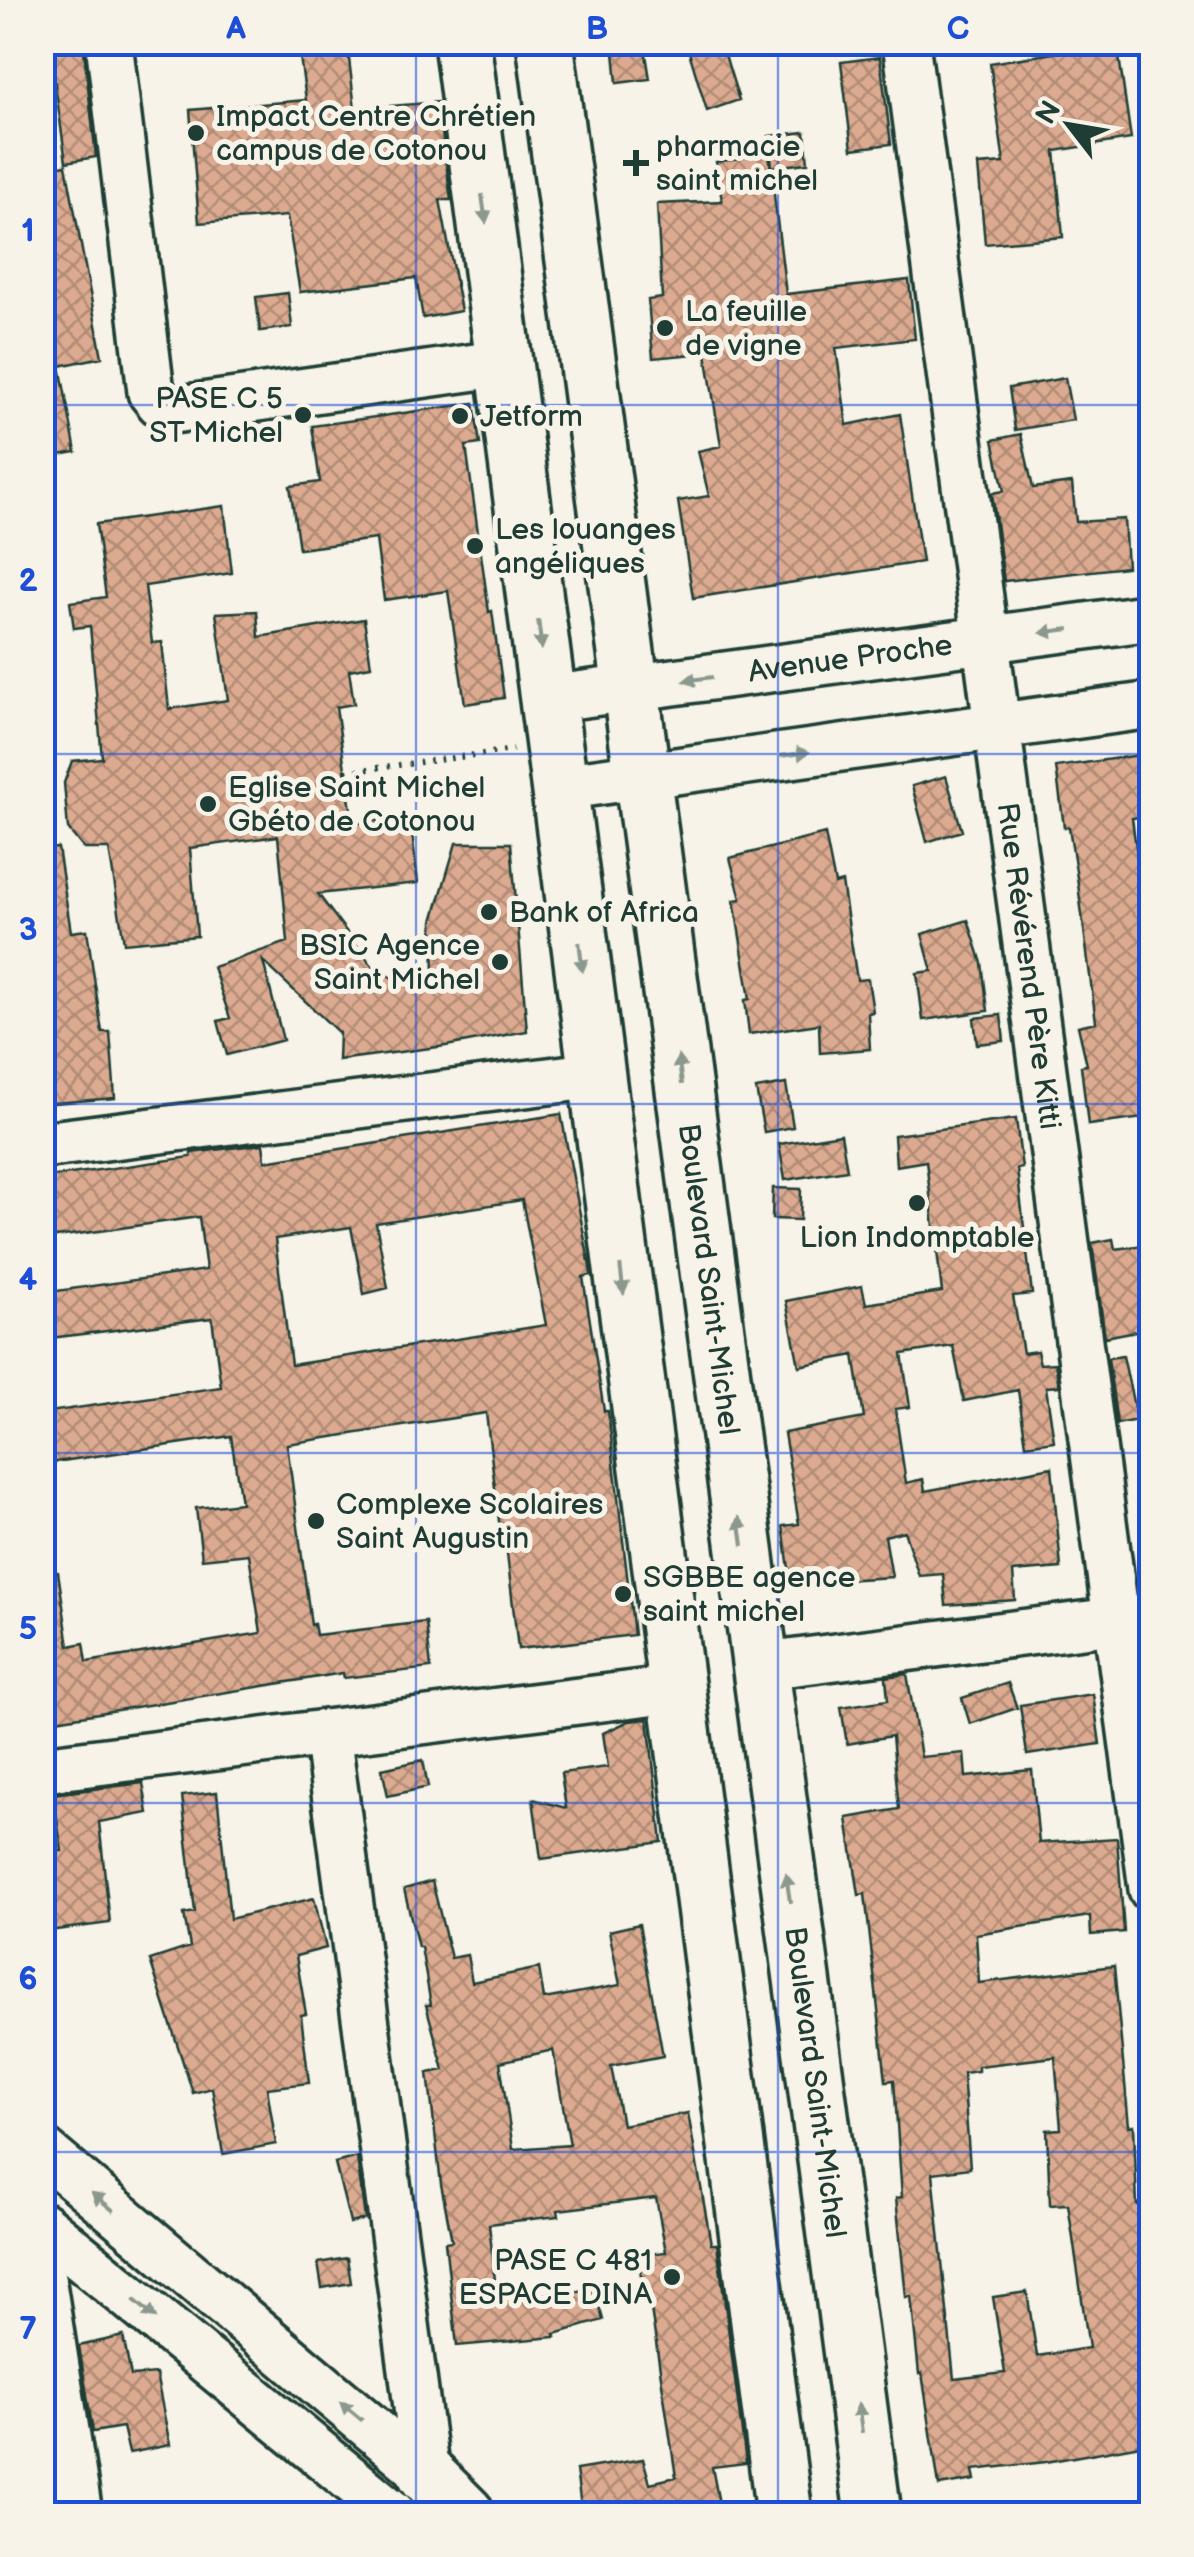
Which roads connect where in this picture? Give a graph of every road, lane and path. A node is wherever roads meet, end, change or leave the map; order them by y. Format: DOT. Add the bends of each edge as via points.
graph roads {
  1 [pos="110,42"];
  2 [pos="462,42"];
  3 [pos="545,42"];
  4 [pos="906,42"];
  5 [pos="504,363"];
  6 [pos="1152,618"];
  7 [pos="985,640"];
  8 [pos="630,689"];
  9 [pos="1152,705"];
  10 [pos="997,726"];
  11 [pos="554,744"];
  12 [pos="346,772"];
  13 [pos="641,776"];
  14 [pos="596,1075"];
  15 [pos="42,1145"];
  16 [pos="1134,1618"];
  17 [pos="758,1667"];
  18 [pos="673,1689"];
  19 [pos="327,1733"];
  20 [pos="42,1769"];
  21 [pos="1152,1889"];
  22 [pos="42,2150"];
  23 [pos="42,2224"];
  24 [pos="42,2276"];
  25 [pos="415,2501"];
  26 [pos="79,2514"];
  27 [pos="466,2514"];
  28 [pos="784,2514"];
  29 [pos="873,2514"];
  1 -- 5 [label="street" via="151,392 160,403 173,410"];
  2 -- 5 [label="main road, one-way"];
  3 -- 8 [label="main road, Boulevard Saint-Michel"];
  4 -- 7 [label="street, Rue Révérend Père Kitti"];
  5 -- 11 [label="main road, one-way"];
  6 -- 7 [label="street, Avenue Proche, one-way"];
  7 -- 8 [label="street, Avenue Proche, one-way"];
  7 -- 10 [label="street, Rue Révérend Père Kitti"];
  8 -- 11 [label="street, Avenue Proche"];
  8 -- 13 [label="main road, Boulevard Saint-Michel"];
  9 -- 10 [label="street"];
  13 -- 10 [label="street, one-way"];
  10 -- 16 [label="street, Rue Révérend Père Kitti"];
  11 -- 12 [label="path"];
  11 -- 13 [label="street"];
  11 -- 14 [label="main road, one-way"];
  17 -- 13 [label="main road, Boulevard Saint-Michel, one-way"];
  14 -- 15 [label="street"];
  14 -- 18 [label="main road, one-way"];
  16 -- 17 [label="street"];
  16 -- 21 [label="street, Rue Révérend Père Kitti"];
  29 -- 17 [label="main road, Boulevard Saint-Michel, one-way"];
  18 -- 19 [label="street"];
  18 -- 28 [label="main road"];
  19 -- 20 [label="street"];
  19 -- 25 [label="street"];
  25 -- 22 [label="street, one-way"];
  23 -- 25 [label="street, one-way"];
  24 -- 26 [label="street"];
  25 -- 27 [label="main road"];
}
